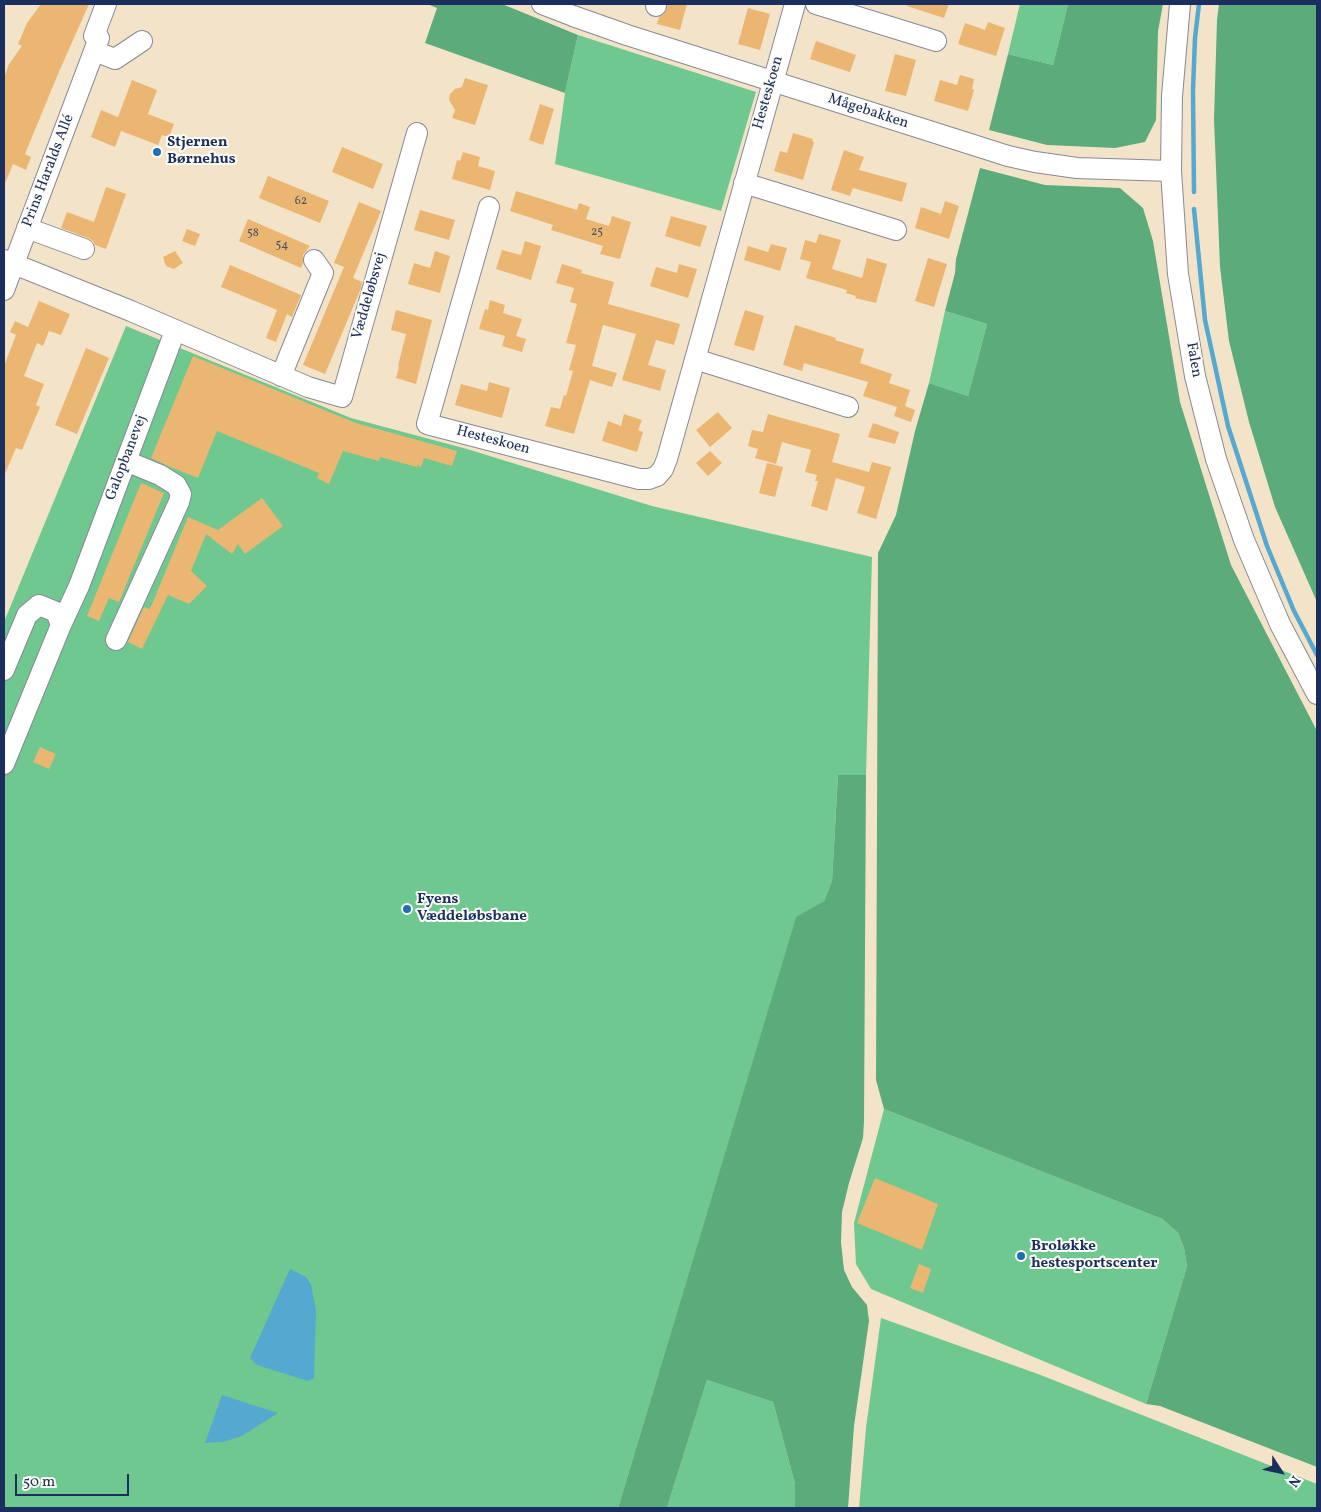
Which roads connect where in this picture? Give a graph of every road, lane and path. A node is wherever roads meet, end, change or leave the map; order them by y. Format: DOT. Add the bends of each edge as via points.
graph roads {
  1 [pos="106,4"];
  2 [pos="542,4"];
  3 [pos="795,4"];
  4 [pos="816,4"];
  5 [pos="1180,4"];
  6 [pos="574,10"];
  7 [pos="142,41"];
  8 [pos="936,41"];
  9 [pos="97,45"];
  10 [pos="772,81"];
  11 [pos="417,133"];
  12 [pos="1171,171"];
  13 [pos="744,183"];
  14 [pos="489,207"];
  15 [pos="27,228"];
  16 [pos="896,230"];
  17 [pos="84,250"];
  18 [pos="314,260"];
  19 [pos="9,262"];
  20 [pos="4,290"];
  21 [pos="176,331"];
  22 [pos="695,359"];
  23 [pos="281,376"];
  24 [pos="848,407"];
  25 [pos="126,460"];
  26 [pos="62,625"];
  27 [pos="116,640"];
  28 [pos="4,670"];
  29 [pos="1317,694"];
  30 [pos="4,764"];
  1 -- 9 [label="street, Prins Haralds Allé" via="94,36"];
  2 -- 6 [label="street, Mågebakken"];
  3 -- 10 [label="street, Hesteskoen"];
  4 -- 8 [label="street"];
  5 -- 12 [label="street, Falen" via="1172,96"];
  6 -- 10 [label="street, Mågebakken"];
  7 -- 9 [label="street" via="115,59"];
  9 -- 15 [label="street, Prins Haralds Allé"];
  10 -- 12 [label="street, Mågebakken" via="1008,156 1077,168"];
  10 -- 13 [label="street, Hesteskoen"];
  11 -- 23 [label="street, Væddeløbsvej" via="342,397"];
  12 -- 29 [label="street, Falen" via="1178,274 1195,376 1216,459 1244,540 1276,615"];
  13 -- 16 [label="street"];
  13 -- 22 [label="street, Hesteskoen"];
  14 -- 22 [label="street, Hesteskoen" via="427,424 649,479 663,469"];
  15 -- 17 [label="street"];
  15 -- 19 [label="street, Prins Haralds Allé"];
  18 -- 23 [label="street" via="324,273"];
  19 -- 20 [label="street, Prins Haralds Allé"];
  19 -- 21 [label="street, Væddeløbsvej"];
  21 -- 23 [label="street, Væddeløbsvej"];
  21 -- 25 [label="street, Galopbanevej"];
  22 -- 24 [label="street"];
  25 -- 26 [label="street, Galopbanevej"];
  25 -- 27 [label="street" via="160,475 176,485 181,494"];
  26 -- 28 [label="street" via="56,612 39,605 26,615"];
  26 -- 30 [label="street, Galopbanevej"];
}
